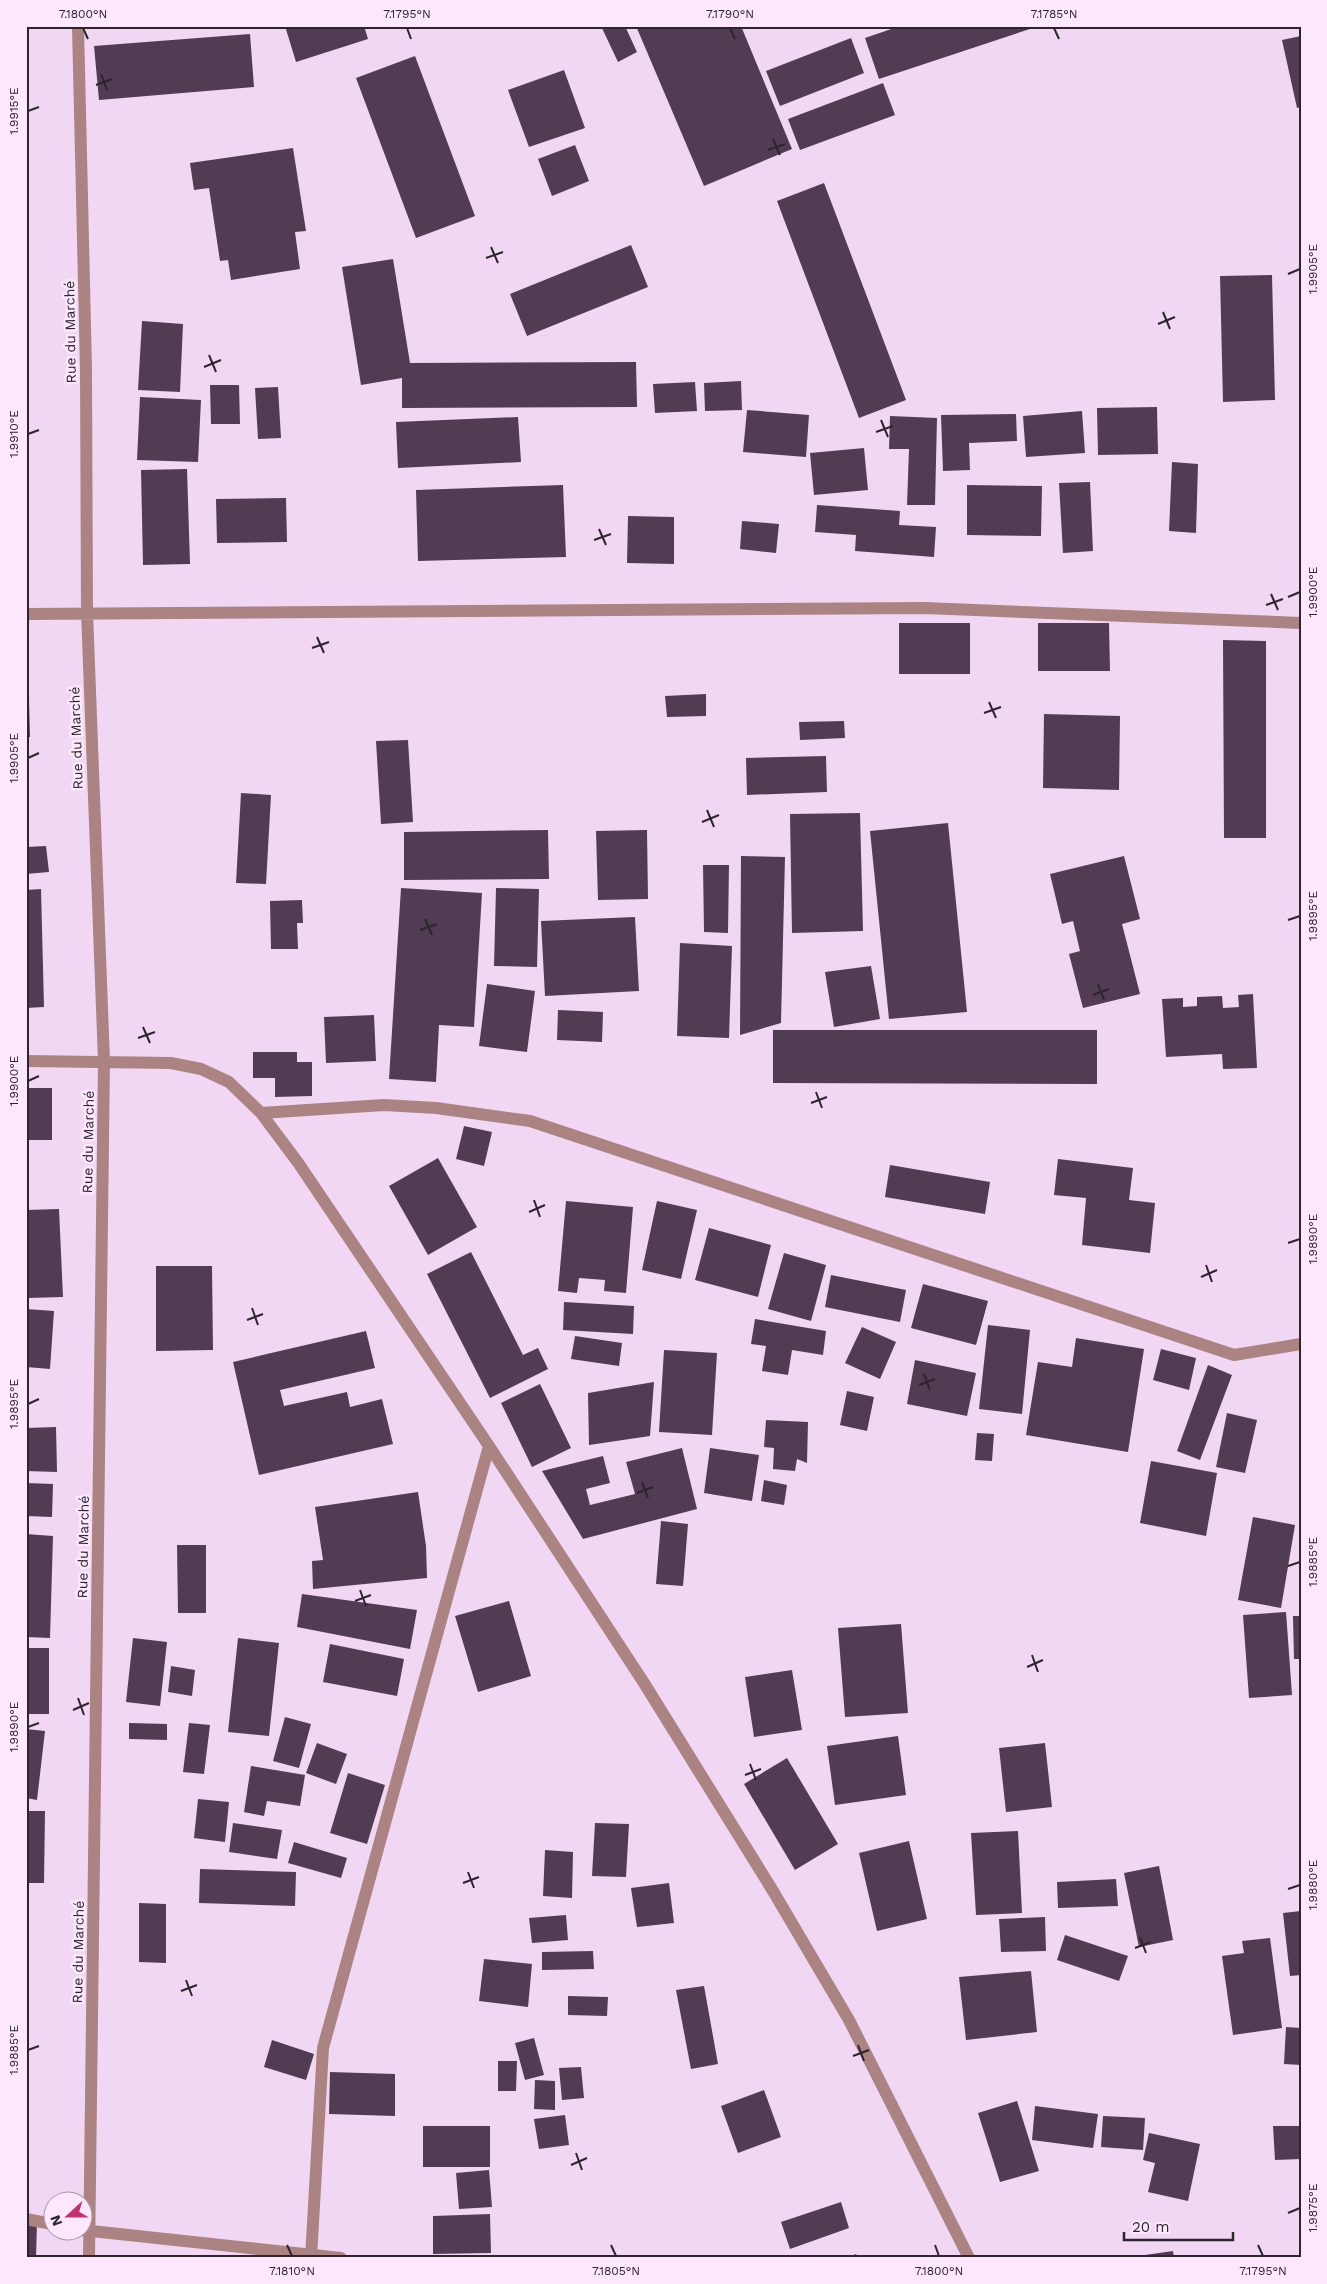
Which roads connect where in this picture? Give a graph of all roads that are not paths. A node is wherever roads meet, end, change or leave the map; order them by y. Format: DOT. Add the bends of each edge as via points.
graph roads {
  1 [pos="78,26"];
  2 [pos="86,612"];
  3 [pos="26,614"];
  4 [pos="1301,623"];
  5 [pos="26,1061"];
  6 [pos="104,1061"];
  7 [pos="261,1113"];
  8 [pos="1301,1344"];
  9 [pos="489,1446"];
  10 [pos="87,2192"];
  11 [pos="26,2219"];
  12 [pos="42,2222"];
  13 [pos="92,2232"];
  14 [pos="87,2242"];
  15 [pos="311,2256"];
  16 [pos="89,2258"];
  17 [pos="341,2258"];
  18 [pos="969,2258"];
  1 -- 2 [label="street, Rue du Marché" via="86,369"];
  2 -- 3 [label="street"];
  2 -- 4 [label="street" via="925,608"];
  2 -- 6 [label="street, Rue du Marché"];
  5 -- 6 [label="street"];
  6 -- 7 [label="street" via="171,1063 200,1069 229,1082"];
  6 -- 10 [label="street, Rue du Marché"];
  7 -- 8 [label="street" via="384,1106 436,1108 530,1121 1234,1356"];
  7 -- 9 [label="street" via="299,1164"];
  9 -- 15 [label="street" via="323,2048"];
  9 -- 18 [label="street" via="644,1683 773,1890 849,2020"];
  11 -- 12 [label="street"];
  13 -- 15 [label="street"];
  14 -- 16 [label="street, Rue du Marché"];
  15 -- 17 [label="street"];
}
